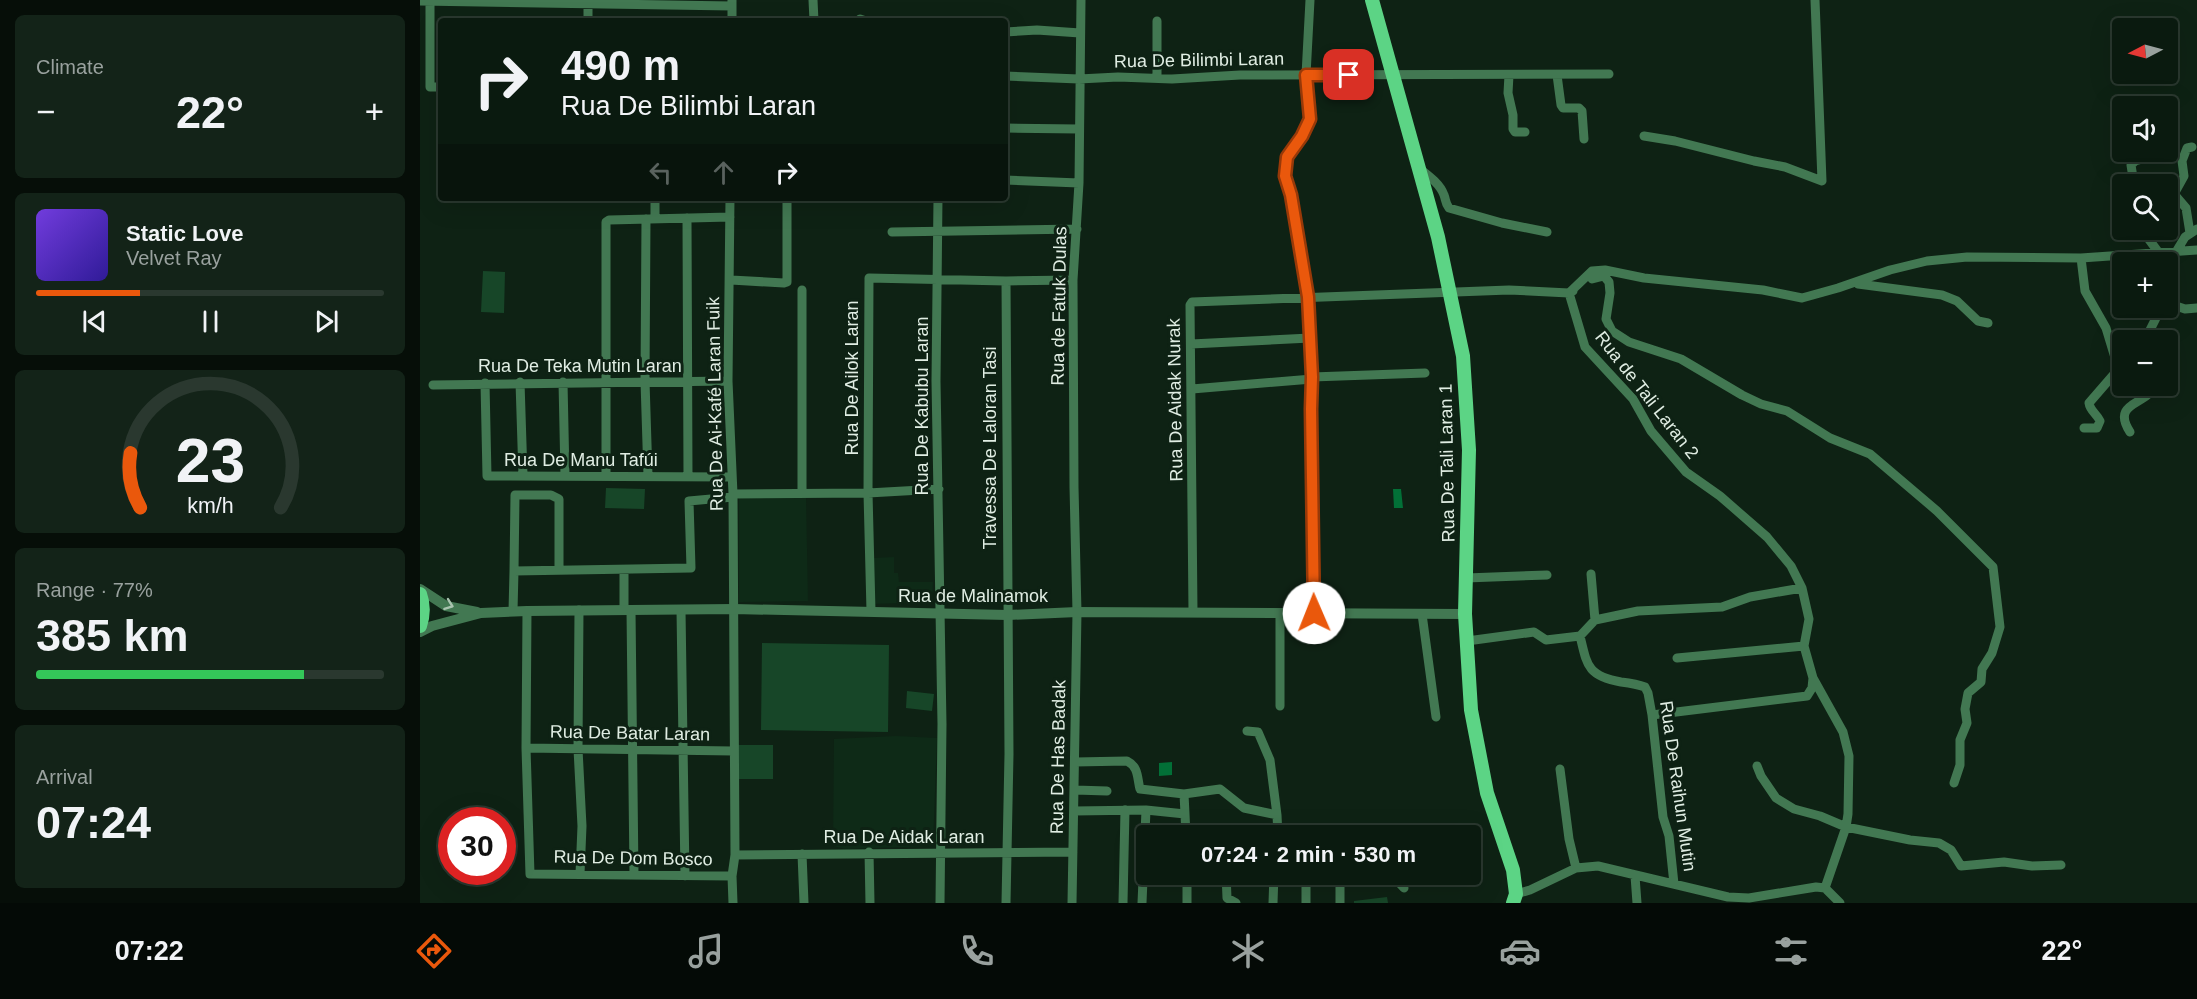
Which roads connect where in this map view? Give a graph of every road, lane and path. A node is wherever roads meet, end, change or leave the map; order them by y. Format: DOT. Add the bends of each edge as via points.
graph roads {
  1 [pos="813,0"];
  2 [pos="1081,0"];
  3 [pos="1310,0"];
  4 [pos="1372,0"];
  5 [pos="1815,0"];
  6 [pos="425,1"];
  7 [pos="588,2"];
  8 [pos="732,3"];
  9 [pos="588,18"];
  10 [pos="814,18"];
  11 [pos="1158,21"];
  12 [pos="1008,32"];
  13 [pos="1080,33"];
  14 [pos="430,44"];
  15 [pos="438,44"];
  16 [pos="1609,74"];
  17 [pos="1306,75"];
  18 [pos="1392,75"];
  19 [pos="1509,75"];
  20 [pos="1557,75"];
  21 [pos="1008,76"];
  22 [pos="1157,78"];
  23 [pos="1079,79"];
  24 [pos="438,87"];
  25 [pos="1008,128"];
  26 [pos="1078,129"];
  27 [pos="1525,132"];
  28 [pos="1644,136"];
  29 [pos="1584,138"];
  30 [pos="2192,147"];
  31 [pos="1418,167"];
  32 [pos="1008,180"];
  33 [pos="1079,183"];
  34 [pos="2178,185"];
  35 [pos="654,201"];
  36 [pos="730,201"];
  37 [pos="788,201"];
  38 [pos="938,201"];
  39 [pos="2178,201"];
  40 [pos="730,217"];
  41 [pos="687,218"];
  42 [pos="651,219"];
  43 [pos="1077,229"];
  44 [pos="938,230"];
  45 [pos="2194,231"];
  46 [pos="892,232"];
  47 [pos="1547,232"];
  48 [pos="2197,250"];
  49 [pos="2178,252"];
  50 [pos="2106,255"];
  51 [pos="2112,255"];
  52 [pos="2112,257"];
  53 [pos="2081,258"];
  54 [pos="2197,259"];
  55 [pos="731,280"];
  56 [pos="939,280"];
  57 [pos="1073,280"];
  58 [pos="1006,281"];
  59 [pos="1853,283"];
  60 [pos="802,290"];
  61 [pos="1450,292"];
  62 [pos="1569,293"];
  63 [pos="1308,297"];
  64 [pos="2178,307"];
  65 [pos="2197,308"];
  66 [pos="1988,323"];
  67 [pos="1310,338"];
  68 [pos="1191,344"];
  69 [pos="1425,373"];
  70 [pos="1312,378"];
  71 [pos="606,381"];
  72 [pos="645,381"];
  73 [pos="728,381"];
  74 [pos="520,382"];
  75 [pos="563,382"];
  76 [pos="686,382"];
  77 [pos="485,383"];
  78 [pos="433,384"];
  79 [pos="1192,389"];
  80 [pos="2144,396"];
  81 [pos="2084,428"];
  82 [pos="2130,432"];
  83 [pos="606,475"];
  84 [pos="523,476"];
  85 [pos="565,476"];
  86 [pos="648,476"];
  87 [pos="688,477"];
  88 [pos="732,477"];
  89 [pos="939,489"];
  90 [pos="802,493"];
  91 [pos="868,493"];
  92 [pos="733,495"];
  93 [pos="559,570"];
  94 [pos="624,570"];
  95 [pos="514,571"];
  96 [pos="1591,574"];
  97 [pos="1547,575"];
  98 [pos="1466,578"];
  99 [pos="1802,588"];
  100 [pos="420,589"];
  101 [pos="420,594"];
  102 [pos="734,609"];
  103 [pos="579,610"];
  104 [pos="628,610"];
  105 [pos="681,610"];
  106 [pos="513,611"];
  107 [pos="527,611"];
  108 [pos="871,611"];
  109 [pos="1077,612"];
  110 [pos="1193,612"];
  111 [pos="481,613"];
  112 [pos="1280,613"];
  113 [pos="1314,613"];
  114 [pos="1422,614"];
  115 [pos="1465,614"];
  116 [pos="940,615"];
  117 [pos="1008,615"];
  118 [pos="1595,620"];
  119 [pos="420,626"];
  120 [pos="420,632"];
  121 [pos="1580,636"];
  122 [pos="1467,641"];
  123 [pos="1804,646"];
  124 [pos="1677,658"];
  125 [pos="1813,678"];
  126 [pos="1280,706"];
  127 [pos="1652,715"];
  128 [pos="1436,717"];
  129 [pos="1247,732"];
  130 [pos="526,748"];
  131 [pos="578,748"];
  132 [pos="631,749"];
  133 [pos="682,750"];
  134 [pos="733,751"];
  135 [pos="1075,762"];
  136 [pos="1756,766"];
  137 [pos="1560,769"];
  138 [pos="1954,783"];
  139 [pos="1075,790"];
  140 [pos="1107,791"];
  141 [pos="1184,794"];
  142 [pos="1125,810"];
  143 [pos="1146,810"];
  144 [pos="1074,811"];
  145 [pos="1185,814"];
  146 [pos="1277,814"];
  147 [pos="1186,825"];
  148 [pos="1278,825"];
  149 [pos="1846,827"];
  150 [pos="869,852"];
  151 [pos="940,852"];
  152 [pos="1006,852"];
  153 [pos="1073,852"];
  154 [pos="802,854"];
  155 [pos="735,855"];
  156 [pos="2061,865"];
  157 [pos="1576,868"];
  158 [pos="580,874"];
  159 [pos="634,875"];
  160 [pos="685,876"];
  161 [pos="732,876"];
  162 [pos="1635,876"];
  163 [pos="1674,884"];
  164 [pos="1187,885"];
  165 [pos="1226,885"];
  166 [pos="1274,885"];
  167 [pos="1306,885"];
  168 [pos="1340,885"];
  169 [pos="1401,885"];
  170 [pos="1404,888"];
  171 [pos="1825,888"];
  172 [pos="1514,898"];
  173 [pos="1728,900"];
  174 [pos="733,903"];
  175 [pos="804,903"];
  176 [pos="870,903"];
  177 [pos="940,903"];
  178 [pos="1006,903"];
  179 [pos="1072,903"];
  180 [pos="1123,903"];
  181 [pos="1142,903"];
  182 [pos="1186,903"];
  183 [pos="1236,903"];
  184 [pos="1274,903"];
  185 [pos="1306,903"];
  186 [pos="1340,903"];
  187 [pos="1637,903"];
  188 [pos="1840,903"];
  1 -- 10 [label="street"];
  2 -- 13 [label="street, Rua de Fatuk Dulas"];
  3 -- 17 [label="street"];
  4 -- 18 [label="main road, Rua De Tali Laran 1"];
  5 -- 28 [label="street" via="1822,181 1785,167"];
  6 -- 7 [label="street"];
  6 -- 14 [label="street"];
  7 -- 8 [label="street"];
  7 -- 9 [label="street"];
  11 -- 22 [label="street"];
  12 -- 13 [label="street"];
  13 -- 23 [label="street, Rua de Fatuk Dulas"];
  14 -- 15 [label="street"];
  14 -- 24 [label="street" via="430,87"];
  16 -- 20 [label="street, Rua De Bilimbi Laran"];
  17 -- 18 [label="street, Rua De Bilimbi Laran"];
  17 -- 22 [label="street, Rua De Bilimbi Laran"];
  17 -- 63 [label="street" via="1310,119 1287,157 1285,176"];
  18 -- 19 [label="street, Rua De Bilimbi Laran"];
  18 -- 31 [label="main road, Rua De Tali Laran 1"];
  19 -- 20 [label="street, Rua De Bilimbi Laran"];
  19 -- 27 [label="street" via="1513,129"];
  20 -- 29 [label="street" via="1560,105 1579,108"];
  21 -- 23 [label="street"];
  22 -- 23 [label="street, Rua De Bilimbi Laran"];
  23 -- 26 [label="street, Rua de Fatuk Dulas"];
  25 -- 26 [label="street"];
  26 -- 33 [label="street, Rua de Fatuk Dulas"];
  30 -- 34 [label="street" via="2187,148 2182,161 2184,176"];
  31 -- 47 [label="street" via="1435,181 1449,208"];
  31 -- 61 [label="main road, Rua De Tali Laran 1"];
  32 -- 33 [label="street"];
  33 -- 43 [label="street, Rua de Fatuk Dulas"];
  35 -- 42 [label="street"];
  36 -- 40 [label="street, Rua De Ai-Kafé Laran Fuik"];
  37 -- 55 [label="street" via="787,282"];
  38 -- 44 [label="street, Rua De Kabubu Laran"];
  39 -- 45 [label="street" via="2186,208"];
  40 -- 41 [label="street"];
  40 -- 55 [label="street, Rua De Ai-Kafé Laran Fuik"];
  41 -- 42 [label="street"];
  41 -- 76 [label="street"];
  42 -- 71 [label="street" via="606,222"];
  42 -- 72 [label="street"];
  43 -- 44 [label="street"];
  43 -- 57 [label="street, Rua de Fatuk Dulas"];
  44 -- 46 [label="street"];
  44 -- 56 [label="street, Rua De Kabubu Laran"];
  45 -- 49 [label="street"];
  48 -- 49 [label="street"];
  49 -- 54 [label="street"];
  50 -- 51 [label="street"];
  50 -- 52 [label="street"];
  50 -- 53 [label="street"];
  53 -- 59 [label="street" via="1967,257 1927,261"];
  53 -- 81 [label="street" via="2085,291 2106,328 2116,361 2115,373 2089,403 2100,421 2097,428"];
  55 -- 73 [label="street, Rua De Ai-Kafé Laran Fuik"];
  56 -- 58 [label="street, Rua De Ailok Laran"];
  56 -- 89 [label="street, Rua De Kabubu Laran"];
  56 -- 91 [label="street, Rua De Ailok Laran" via="869,278"];
  57 -- 58 [label="street, Rua De Ailok Laran"];
  57 -- 109 [label="street, Rua de Fatuk Dulas"];
  58 -- 117 [label="street, Travessa De Laloran Tasi"];
  59 -- 62 [label="street" via="1802,298 1605,270 1592,271"];
  59 -- 66 [label="street" via="1942,295 1957,301 1978,321"];
  60 -- 90 [label="street"];
  61 -- 62 [label="street, Rua De Aidak Nurak"];
  61 -- 63 [label="street, Rua De Aidak Nurak"];
  61 -- 98 [label="main road, Rua De Tali Laran 1" via="1463,356 1469,450"];
  62 -- 99 [label="street, Rua de Tali Laran 2" via="1585,347 1633,399 1652,431 1686,472 1767,537 1791,566"];
  62 -- 138 [label="street" via="1595,277 1604,276 1610,293 1605,319 1612,331 1629,342 1681,359 1742,395 1787,411 1840,443 1870,454 1937,511 1993,567 2000,627 1982,669 1982,682 1968,693 1967,723 1960,740 1960,765"];
  63 -- 67 [label="street"];
  63 -- 68 [label="street, Rua De Aidak Nurak" via="1192,302"];
  64 -- 65 [label="street"];
  67 -- 68 [label="street"];
  67 -- 70 [label="street"];
  68 -- 79 [label="street, Rua De Aidak Nurak"];
  69 -- 70 [label="street"];
  70 -- 79 [label="street"];
  70 -- 113 [label="street"];
  71 -- 72 [label="street, Rua De Teka Mutin Laran"];
  71 -- 75 [label="street, Rua De Teka Mutin Laran"];
  71 -- 83 [label="street"];
  72 -- 76 [label="street, Rua De Teka Mutin Laran"];
  72 -- 86 [label="street"];
  73 -- 76 [label="street, Rua De Teka Mutin Laran"];
  73 -- 88 [label="street, Rua De Ai-Kafé Laran Fuik"];
  74 -- 75 [label="street, Rua De Teka Mutin Laran"];
  74 -- 77 [label="street, Rua De Teka Mutin Laran"];
  74 -- 84 [label="street"];
  75 -- 85 [label="street"];
  76 -- 87 [label="street"];
  77 -- 78 [label="street, Rua De Teka Mutin Laran"];
  77 -- 84 [label="street, Rua De Manu Tafúi" via="487,476"];
  79 -- 110 [label="street, Rua De Aidak Nurak"];
  80 -- 82 [label="street" via="2126,409"];
  83 -- 85 [label="street, Rua De Manu Tafúi"];
  83 -- 86 [label="street, Rua De Manu Tafúi"];
  84 -- 85 [label="street, Rua De Manu Tafúi"];
  86 -- 87 [label="street, Rua De Manu Tafúi"];
  87 -- 88 [label="street, Rua De Manu Tafúi"];
  88 -- 92 [label="street, Rua De Ai-Kafé Laran Fuik"];
  89 -- 91 [label="street"];
  89 -- 116 [label="street, Rua De Kabubu Laran"];
  90 -- 91 [label="street"];
  90 -- 92 [label="street"];
  91 -- 108 [label="street, Rua De Ailok Laran"];
  92 -- 94 [label="street" via="689,501 691,568"];
  92 -- 102 [label="street, Rua De Ai-Kafé Laran Fuik"];
  93 -- 94 [label="street"];
  93 -- 95 [label="street"];
  93 -- 95 [label="street" via="559,499 551,495 515,495"];
  94 -- 104 [label="street"];
  95 -- 106 [label="street"];
  96 -- 118 [label="street"];
  97 -- 98 [label="street"];
  98 -- 115 [label="main road, Rua De Tali Laran 1"];
  99 -- 118 [label="street" via="1750,597 1722,607 1638,611"];
  99 -- 123 [label="street, Rua de Tali Laran 2" via="1809,619"];
  100 -- 111 [label="street, one-way" via="446,606"];
  101 -- 119 [label="main road"];
  102 -- 105 [label="street, Rua de Malinamok"];
  102 -- 108 [label="street, Rua de Malinamok"];
  102 -- 134 [label="street, Rua De Dom Bosco"];
  103 -- 104 [label="street, Rua de Malinamok"];
  103 -- 107 [label="street, Rua de Malinamok"];
  103 -- 131 [label="street"];
  104 -- 105 [label="street, Rua de Malinamok"];
  104 -- 132 [label="street"];
  105 -- 133 [label="street"];
  106 -- 107 [label="street, Rua de Malinamok"];
  106 -- 111 [label="street, Rua de Malinamok"];
  107 -- 130 [label="street, Rua De Dom Bosco"];
  108 -- 116 [label="street, Rua de Malinamok"];
  109 -- 110 [label="street, Rua de Malinamok"];
  109 -- 117 [label="street, Rua de Malinamok"];
  109 -- 135 [label="street, Rua De Has Badak"];
  110 -- 112 [label="street, Rua de Malinamok"];
  111 -- 120 [label="street"];
  112 -- 113 [label="street, Rua de Malinamok"];
  112 -- 126 [label="street"];
  113 -- 114 [label="street, Rua de Malinamok"];
  114 -- 115 [label="street, Rua de Malinamok"];
  114 -- 128 [label="street"];
  115 -- 122 [label="main road, Rua De Tali Laran 1"];
  116 -- 117 [label="street, Rua de Malinamok"];
  116 -- 151 [label="street, Rua De Kabubu Laran"];
  117 -- 152 [label="street, Travessa De Laloran Tasi"];
  118 -- 121 [label="street"];
  121 -- 122 [label="street" via="1546,640 1534,632"];
  121 -- 127 [label="street, Rua De Raihun Mutin" via="1592,671 1645,687"];
  122 -- 172 [label="main road, Rua De Tali Laran 1" via="1471,710 1483,779 1513,870"];
  123 -- 124 [label="street"];
  123 -- 125 [label="street, Rua de Tali Laran 2"];
  125 -- 127 [label="street" via="1807,696"];
  125 -- 149 [label="street, Rua de Tali Laran 2" via="1843,732 1849,756"];
  127 -- 163 [label="street, Rua De Raihun Mutin"];
  129 -- 146 [label="street" via="1258,732 1270,760"];
  130 -- 131 [label="street, Rua De Batar Laran"];
  130 -- 158 [label="street, Rua De Dom Bosco" via="531,874"];
  131 -- 132 [label="street, Rua De Batar Laran"];
  131 -- 158 [label="street"];
  132 -- 133 [label="street, Rua De Batar Laran"];
  132 -- 159 [label="street"];
  133 -- 134 [label="street, Rua De Batar Laran"];
  133 -- 160 [label="street"];
  134 -- 155 [label="street, Rua De Dom Bosco"];
  135 -- 139 [label="street, Rua De Has Badak"];
  135 -- 141 [label="street" via="1127,761 1137,769 1140,789"];
  136 -- 149 [label="street" via="1776,798"];
  137 -- 157 [label="street"];
  139 -- 140 [label="street"];
  139 -- 144 [label="street, Rua De Has Badak"];
  141 -- 145 [label="street"];
  141 -- 146 [label="street" via="1220,789 1244,808"];
  142 -- 143 [label="street"];
  142 -- 144 [label="street"];
  142 -- 180 [label="street"];
  143 -- 145 [label="street"];
  143 -- 181 [label="street"];
  144 -- 153 [label="street, Rua De Has Badak"];
  145 -- 147 [label="street"];
  146 -- 148 [label="street"];
  149 -- 156 [label="street" via="1939,843 1951,850 1961,866 2004,862"];
  149 -- 171 [label="street, Rua de Tali Laran 2"];
  150 -- 151 [label="street, Rua De Aidak Laran"];
  150 -- 154 [label="street, Rua De Aidak Laran"];
  150 -- 176 [label="street"];
  151 -- 152 [label="street, Rua De Aidak Laran"];
  151 -- 177 [label="street, Rua De Kabubu Laran"];
  152 -- 153 [label="street, Rua De Aidak Laran"];
  152 -- 178 [label="street, Travessa De Laloran Tasi"];
  153 -- 179 [label="street, Rua De Has Badak"];
  154 -- 155 [label="street, Rua De Aidak Laran"];
  154 -- 175 [label="street"];
  155 -- 161 [label="street, Rua De Dom Bosco"];
  157 -- 162 [label="street" via="1598,866"];
  157 -- 172 [label="street"];
  158 -- 159 [label="street, Rua De Dom Bosco"];
  159 -- 160 [label="street, Rua De Dom Bosco"];
  160 -- 161 [label="street, Rua De Dom Bosco"];
  161 -- 174 [label="street"];
  162 -- 163 [label="street"];
  162 -- 187 [label="street"];
  163 -- 173 [label="street"];
  164 -- 182 [label="street"];
  165 -- 183 [label="street" via="1227,898"];
  166 -- 184 [label="street"];
  167 -- 185 [label="street"];
  168 -- 186 [label="street"];
  169 -- 170 [label="street"];
  171 -- 173 [label="street"];
  171 -- 188 [label="street"];
}
